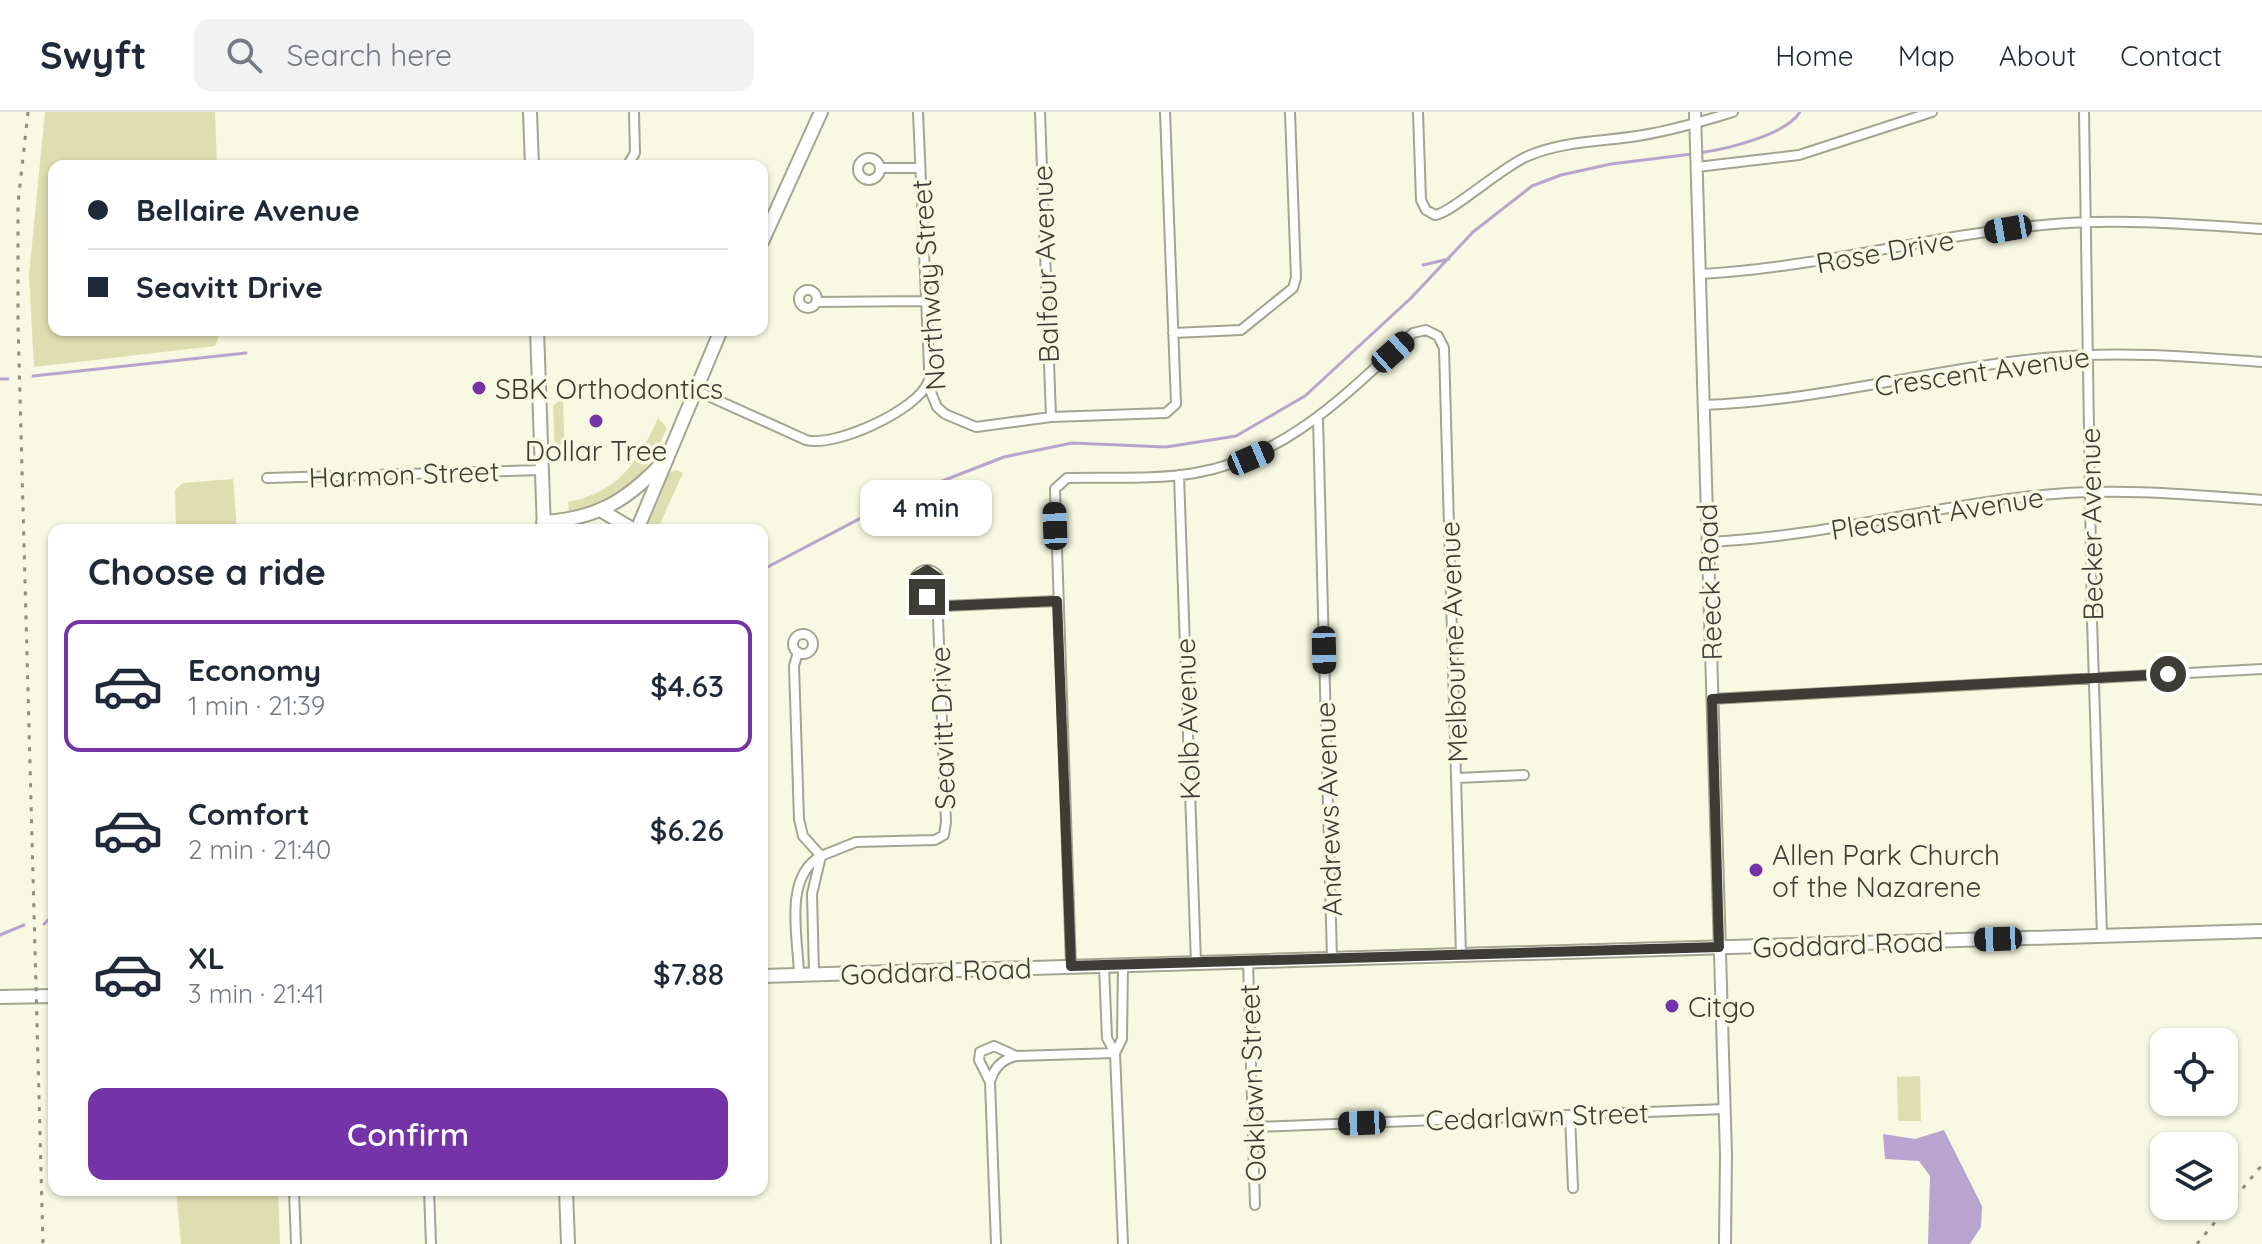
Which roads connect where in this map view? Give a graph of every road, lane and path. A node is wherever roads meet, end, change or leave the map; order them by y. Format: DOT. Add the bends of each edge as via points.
graph roads {
  1 [pos="530,112"];
  2 [pos="634,112"];
  3 [pos="821,112"];
  4 [pos="918,112"];
  5 [pos="1040,112"];
  6 [pos="1165,112"];
  7 [pos="1290,112"];
  8 [pos="1418,112"];
  9 [pos="1733,112"];
  10 [pos="1932,112"];
  11 [pos="2084,112"];
  12 [pos="1695,117"];
  13 [pos="532,160"];
  14 [pos="631,160"];
  15 [pos="1697,165"];
  16 [pos="880,168"];
  17 [pos="920,168"];
  18 [pos="2085,223"];
  19 [pos="768,229"];
  20 [pos="2262,229"];
  21 [pos="1700,274"];
  22 [pos="925,301"];
  23 [pos="816,302"];
  24 [pos="1173,333"];
  25 [pos="537,336"];
  26 [pos="718,336"];
  27 [pos="2089,355"];
  28 [pos="2262,362"];
  29 [pos="929,382"];
  30 [pos="695,390"];
  31 [pos="1704,405"];
  32 [pos="1051,417"];
  33 [pos="1318,419"];
  34 [pos="668,456"];
  35 [pos="542,470"];
  36 [pos="1179,475"];
  37 [pos="267,478"];
  38 [pos="2090,492"];
  39 [pos="2262,500"];
  40 [pos="602,511"];
  41 [pos="544,524"];
  42 [pos="554,524"];
  43 [pos="625,524"];
  44 [pos="639,524"];
  45 [pos="1708,542"];
  46 [pos="935,594"];
  47 [pos="1057,601"];
  48 [pos="945,606"];
  49 [pos="798,652"];
  50 [pos="2262,669"];
  51 [pos="2094,678"];
  52 [pos="1712,699"];
  53 [pos="1524,775"];
  54 [pos="1457,778"];
  55 [pos="821,856"];
  56 [pos="2262,931"];
  57 [pos="2102,936"];
  58 [pos="1719,947"];
  59 [pos="1461,955"];
  60 [pos="1332,959"];
  61 [pos="1248,961"];
  62 [pos="1196,963"];
  63 [pos="1123,965"];
  64 [pos="1071,966"];
  65 [pos="1104,966"];
  66 [pos="799,974"];
  67 [pos="814,974"];
  68 [pos="768,976"];
  69 [pos="48,996"];
  70 [pos="0,997"];
  71 [pos="1115,1053"];
  72 [pos="1016,1056"];
  73 [pos="990,1082"];
  74 [pos="1725,1109"];
  75 [pos="1570,1115"];
  76 [pos="1254,1127"];
  77 [pos="1573,1188"];
  78 [pos="294,1196"];
  79 [pos="429,1196"];
  80 [pos="566,1196"];
  81 [pos="1255,1205"];
  82 [pos="296,1244"];
  83 [pos="431,1244"];
  84 [pos="568,1244"];
  85 [pos="996,1244"];
  86 [pos="1123,1244"];
  87 [pos="1725,1244"];
  1 -- 13 [label="main road"];
  2 -- 14 [label="street"];
  3 -- 19 [label="main road"];
  4 -- 17 [label="street, Northway Street"];
  5 -- 32 [label="street, Balfour Avenue"];
  6 -- 24 [label="street"];
  7 -- 24 [label="street" via="1293,288 1241,330"];
  8 -- 12 [label="street" via="1421,200 1435,215 1448,212 1501,169 1539,151 1652,134"];
  9 -- 12 [label="street"];
  10 -- 15 [label="street" via="1799,155"];
  11 -- 18 [label="street, Becker Avenue"];
  12 -- 15 [label="street, Reeck Road"];
  15 -- 21 [label="street, Reeck Road"];
  16 -- 17 [label="street"];
  17 -- 22 [label="street, Northway Street"];
  18 -- 20 [label="street, Rose Drive"];
  18 -- 21 [label="street, Rose Drive" via="2008,229 1794,267"];
  18 -- 27 [label="street, Becker Avenue"];
  21 -- 31 [label="street, Reeck Road"];
  22 -- 23 [label="street"];
  22 -- 29 [label="street, Northway Street"];
  24 -- 32 [label="street, Northway Street" via="1173,409"];
  25 -- 35 [label="main road"];
  26 -- 30 [label="main road"];
  27 -- 28 [label="street, Crescent Avenue"];
  27 -- 31 [label="street, Crescent Avenue" via="2013,362 1789,399"];
  27 -- 38 [label="street, Becker Avenue"];
  29 -- 30 [label="street" via="914,403 824,443 806,440"];
  29 -- 32 [label="street, Northway Street" via="937,407 966,425"];
  30 -- 34 [label="main road"];
  31 -- 45 [label="street, Reeck Road"];
  33 -- 36 [label="street" via="1251,458"];
  33 -- 54 [label="street, Melbourne Avenue" via="1413,333 1435,333 1444,348"];
  33 -- 60 [label="street, Andrews Avenue"];
  34 -- 40 [label="main road" via="641,486"];
  34 -- 44 [label="main road"];
  35 -- 37 [label="street, Harmon Street"];
  35 -- 41 [label="main road"];
  36 -- 47 [label="street" via="1067,478 1058,484"];
  36 -- 62 [label="street, Kolb Avenue"];
  38 -- 39 [label="street, Pleasant Avenue"];
  38 -- 45 [label="street, Pleasant Avenue" via="2031,496 1797,536"];
  38 -- 51 [label="street, Becker Avenue"];
  40 -- 42 [label="main road"];
  40 -- 43 [label="main road"];
  45 -- 52 [label="street, Reeck Road"];
  46 -- 48 [label="street, Seavitt Drive"];
  47 -- 48 [label="street"];
  47 -- 64 [label="street"];
  48 -- 55 [label="street, Seavitt Drive" via="938,618 944,835 931,841 856,842"];
  49 -- 55 [label="street" via="794,666 799,819 803,836"];
  50 -- 51 [label="street"];
  51 -- 52 [label="street"];
  51 -- 57 [label="street, Becker Avenue"];
  52 -- 58 [label="street, Reeck Road"];
  53 -- 54 [label="street"];
  54 -- 59 [label="street, Melbourne Avenue"];
  55 -- 66 [label="street" via="808,863 798,885"];
  55 -- 67 [label="street" via="812,894"];
  56 -- 57 [label="main road, Goddard Road"];
  57 -- 58 [label="main road, Goddard Road"];
  58 -- 59 [label="main road, Goddard Road"];
  58 -- 74 [label="street, Reeck Road"];
  59 -- 60 [label="main road, Goddard Road"];
  60 -- 61 [label="main road, Goddard Road"];
  61 -- 62 [label="main road, Goddard Road"];
  61 -- 76 [label="street, Oaklawn Street"];
  62 -- 63 [label="main road, Goddard Road"];
  63 -- 65 [label="main road, Goddard Road"];
  63 -- 71 [label="street" via="1122,1039"];
  64 -- 65 [label="main road, Goddard Road"];
  64 -- 67 [label="main road, Goddard Road"];
  65 -- 71 [label="street" via="1107,1038"];
  66 -- 67 [label="main road, Goddard Road"];
  66 -- 68 [label="main road, Goddard Road"];
  69 -- 70 [label="main road"];
  71 -- 72 [label="street"];
  71 -- 86 [label="street"];
  72 -- 73 [label="street" via="999,1065"];
  72 -- 73 [label="street" via="987,1046 980,1052"];
  73 -- 85 [label="street"];
  74 -- 75 [label="street, Cedarlawn Street"];
  74 -- 87 [label="street, Reeck Road"];
  75 -- 76 [label="street, Cedarlawn Street"];
  75 -- 77 [label="street"];
  76 -- 81 [label="street, Oaklawn Street"];
  78 -- 82 [label="street"];
  79 -- 83 [label="street"];
  80 -- 84 [label="main road"];
}
